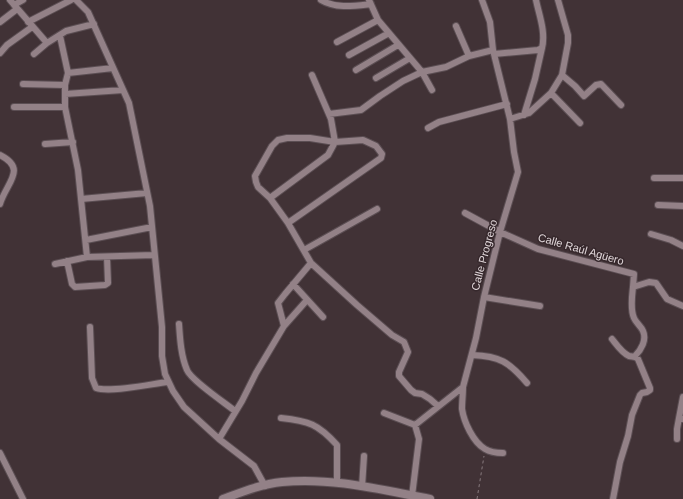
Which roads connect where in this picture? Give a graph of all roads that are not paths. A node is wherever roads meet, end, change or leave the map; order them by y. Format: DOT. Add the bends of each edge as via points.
graph roads {
  1 [pos="10,0"];
  2 [pos="23,0"];
  3 [pos="71,0"];
  4 [pos="76,0"];
  5 [pos="321,0"];
  6 [pos="482,0"];
  7 [pos="536,0"];
  8 [pos="558,0"];
  9 [pos="370,2"];
  10 [pos="16,7"];
  11 [pos="378,20"];
  12 [pos="0,22"];
  13 [pos="30,24"];
  14 [pos="94,24"];
  15 [pos="456,26"];
  16 [pos="389,34"];
  17 [pos="60,36"];
  18 [pos="337,42"];
  19 [pos="47,43"];
  20 [pos="398,45"];
  21 [pos="542,48"];
  22 [pos="494,52"];
  23 [pos="0,53"];
  24 [pos="34,54"];
  25 [pos="349,55"];
  26 [pos="469,56"];
  27 [pos="410,58"];
  28 [pos="113,68"];
  29 [pos="356,70"];
  30 [pos="422,72"];
  31 [pos="68,73"];
  32 [pos="312,75"];
  33 [pos="562,75"];
  34 [pos="376,78"];
  35 [pos="23,84"];
  36 [pos="65,85"];
  37 [pos="123,90"];
  38 [pos="432,90"];
  39 [pos="551,93"];
  40 [pos="65,94"];
  41 [pos="507,104"];
  42 [pos="621,105"];
  43 [pos="14,107"];
  44 [pos="65,107"];
  45 [pos="329,114"];
  46 [pos="524,115"];
  47 [pos="510,119"];
  48 [pos="580,123"];
  49 [pos="428,128"];
  50 [pos="73,142"];
  51 [pos="335,142"];
  52 [pos="45,144"];
  53 [pos="0,155"];
  54 [pos="654,178"];
  55 [pos="683,178"];
  56 [pos="147,193"];
  57 [pos="270,198"];
  58 [pos="81,199"];
  59 [pos="0,204"];
  60 [pos="658,205"];
  61 [pos="683,206"];
  62 [pos="377,209"];
  63 [pos="465,213"];
  64 [pos="288,223"];
  65 [pos="152,227"];
  66 [pos="500,232"];
  67 [pos="651,234"];
  68 [pos="86,240"];
  69 [pos="683,246"];
  70 [pos="304,250"];
  71 [pos="154,255"];
  72 [pos="87,257"];
  73 [pos="107,257"];
  74 [pos="68,261"];
  75 [pos="311,263"];
  76 [pos="55,264"];
  77 [pos="293,284"];
  78 [pos="633,287"];
  79 [pos="484,297"];
  80 [pos="307,300"];
  81 [pos="540,306"];
  82 [pos="683,306"];
  83 [pos="323,317"];
  84 [pos="180,324"];
  85 [pos="284,326"];
  86 [pos="90,327"];
  87 [pos="612,339"];
  88 [pos="472,355"];
  89 [pos="635,356"];
  90 [pos="168,382"];
  91 [pos="528,383"];
  92 [pos="463,387"];
  93 [pos="683,397"];
  94 [pos="438,406"];
  95 [pos="235,411"];
  96 [pos="384,413"];
  97 [pos="281,418"];
  98 [pos="681,419"];
  99 [pos="415,425"];
  100 [pos="219,439"];
  101 [pos="677,439"];
  102 [pos="0,453"];
  103 [pos="503,453"];
  104 [pos="364,456"];
  105 [pos="337,483"];
  106 [pos="265,486"];
  107 [pos="362,487"];
  108 [pos="412,496"];
  109 [pos="23,499"];
  110 [pos="223,499"];
  111 [pos="430,499"];
  112 [pos="613,499"];
  1 -- 10 [label="street"];
  2 -- 10 [label="street"];
  3 -- 13 [label="street"];
  4 -- 14 [label="street" via="88,12"];
  5 -- 9 [label="street" via="343,7"];
  6 -- 22 [label="street, Calle Progreso" via="490,22"];
  7 -- 21 [label="street" via="543,30"];
  8 -- 33 [label="street" via="568,34"];
  9 -- 11 [label="street"];
  10 -- 12 [label="street"];
  10 -- 13 [label="street"];
  11 -- 16 [label="street"];
  11 -- 18 [label="street"];
  13 -- 19 [label="street"];
  13 -- 23 [label="street"];
  14 -- 17 [label="street"];
  14 -- 28 [label="street"];
  15 -- 26 [label="street"];
  16 -- 20 [label="street"];
  16 -- 25 [label="street"];
  17 -- 19 [label="street"];
  17 -- 31 [label="street"];
  19 -- 24 [label="street"];
  20 -- 27 [label="street"];
  20 -- 29 [label="street"];
  21 -- 22 [label="street"];
  21 -- 46 [label="street"];
  22 -- 26 [label="street"];
  22 -- 41 [label="street, Calle Progreso"];
  26 -- 30 [label="street" via="446,66"];
  27 -- 30 [label="street"];
  27 -- 34 [label="street"];
  28 -- 31 [label="street"];
  28 -- 37 [label="street"];
  30 -- 38 [label="street"];
  30 -- 45 [label="street" via="403,81 362,110"];
  31 -- 36 [label="street"];
  32 -- 45 [label="street"];
  33 -- 39 [label="street"];
  33 -- 42 [label="street" via="584,96 596,85 601,84"];
  35 -- 36 [label="street"];
  36 -- 40 [label="street"];
  37 -- 40 [label="street"];
  37 -- 56 [label="street" via="129,103"];
  39 -- 46 [label="street"];
  39 -- 48 [label="street"];
  40 -- 44 [label="street"];
  41 -- 47 [label="street, Calle Progreso"];
  41 -- 49 [label="street" via="439,122"];
  43 -- 44 [label="street"];
  44 -- 50 [label="street"];
  45 -- 51 [label="street"];
  46 -- 47 [label="street"];
  47 -- 66 [label="street, Calle Progreso" via="518,172"];
  50 -- 52 [label="street"];
  50 -- 58 [label="street"];
  51 -- 57 [label="street" via="328,155"];
  51 -- 57 [label="street" via="310,138 278,140 255,176 258,187"];
  51 -- 64 [label="street" via="363,140 376,146 382,154 381,158"];
  53 -- 59 [label="street" via="14,167 14,174"];
  54 -- 55 [label="street"];
  56 -- 58 [label="street"];
  56 -- 65 [label="street"];
  57 -- 64 [label="street"];
  58 -- 68 [label="street"];
  60 -- 61 [label="street"];
  62 -- 70 [label="street"];
  63 -- 66 [label="street, Calle Raúl Agüero"];
  64 -- 70 [label="street"];
  65 -- 68 [label="street"];
  65 -- 71 [label="street"];
  66 -- 78 [label="street, Calle Raúl Agüero" via="538,249 634,274"];
  66 -- 79 [label="street, Calle Progreso"];
  67 -- 69 [label="street"];
  68 -- 72 [label="street"];
  70 -- 75 [label="street"];
  71 -- 73 [label="street"];
  71 -- 90 [label="street" via="162,327 162,356"];
  72 -- 73 [label="street"];
  72 -- 74 [label="street"];
  73 -- 74 [label="street" via="108,283 105,285 75,287 72,284"];
  74 -- 76 [label="street"];
  75 -- 77 [label="street"];
  75 -- 94 [label="street" via="392,335 404,342 408,352 399,376 414,393 422,394"];
  77 -- 80 [label="street"];
  77 -- 85 [label="street" via="278,303"];
  78 -- 82 [label="street" via="649,282 656,283 667,299"];
  78 -- 89 [label="street" via="633,318 643,331 644,340 641,350"];
  79 -- 81 [label="street"];
  79 -- 88 [label="street, Calle Progreso"];
  80 -- 83 [label="street"];
  80 -- 85 [label="street"];
  84 -- 95 [label="street" via="182,353 187,371"];
  85 -- 95 [label="street"];
  86 -- 90 [label="street" via="92,378 96,388 115,389"];
  87 -- 89 [label="street" via="621,350"];
  88 -- 91 [label="street" via="485,355 503,361 514,368"];
  88 -- 92 [label="street, Calle Progreso"];
  89 -- 112 [label="street" via="650,390 640,395 632,415"];
  90 -- 100 [label="street" via="184,407"];
  92 -- 94 [label="street"];
  92 -- 103 [label="street, Calle Progreso" via="462,409 466,422 479,444 485,449"];
  93 -- 98 [label="street"];
  94 -- 99 [label="street"];
  95 -- 100 [label="street"];
  96 -- 99 [label="street"];
  97 -- 105 [label="street" via="303,420 313,424 337,445"];
  98 -- 101 [label="street"];
  99 -- 108 [label="street" via="419,439"];
  100 -- 106 [label="street" via="254,466"];
  102 -- 109 [label="street"];
  104 -- 107 [label="street"];
  105 -- 106 [label="street" via="282,482"];
  105 -- 107 [label="street"];
  106 -- 110 [label="street"];
  107 -- 108 [label="street"];
  108 -- 111 [label="street"];
}
